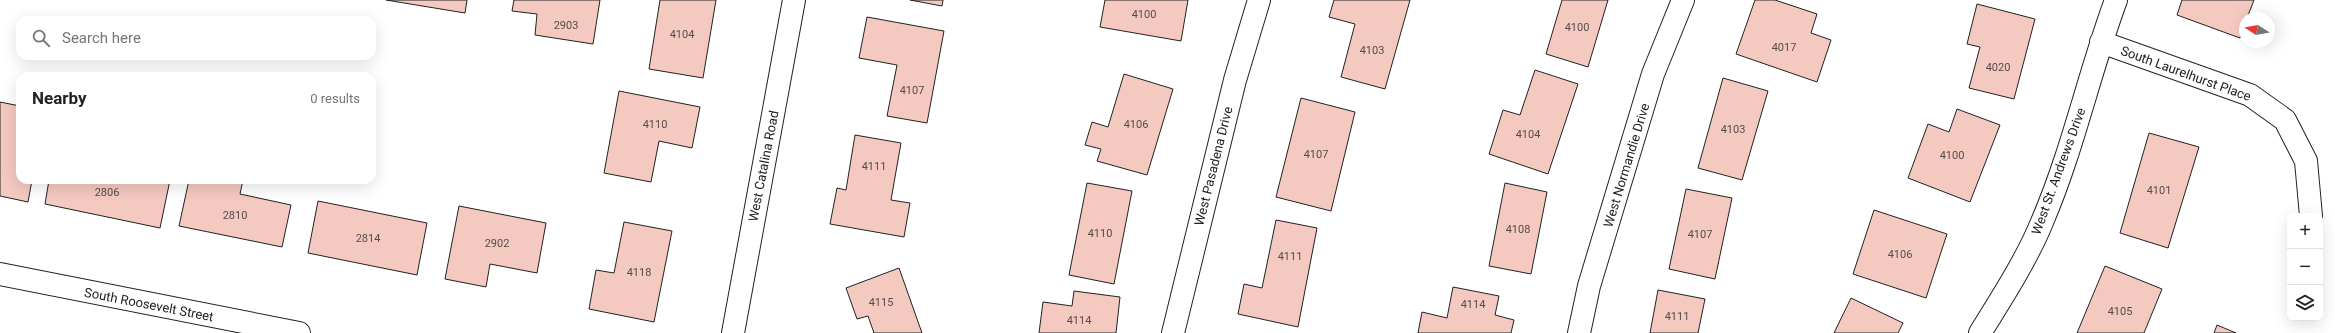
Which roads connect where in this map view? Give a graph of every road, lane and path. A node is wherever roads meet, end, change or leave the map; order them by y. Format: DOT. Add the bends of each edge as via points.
graph roads {
  1 [pos="794,0"];
  2 [pos="1259,0"];
  3 [pos="1683,0"];
  4 [pos="2116,0"];
  5 [pos="2101,42"];
  6 [pos="2311,213"];
  7 [pos="0,274"];
  8 [pos="299,333"];
  9 [pos="733,333"];
  10 [pos="1173,333"];
  11 [pos="1579,333"];
  12 [pos="1980,333"];
  1 -- 9 [label="street, West Catalina Road"];
  2 -- 10 [label="street, West Pasadena Drive" via="1233,88"];
  3 -- 11 [label="street, West Normandie Drive" via="1653,74 1589,286"];
  4 -- 5 [label="street, West St. Andrews Drive"];
  5 -- 6 [label="street, South Laurelhurst Place" via="2250,95 2285,120 2306,161"];
  5 -- 12 [label="street, West St. Andrews Drive" via="2079,121 2042,223"];
  7 -- 8 [label="street, South Roosevelt Street"];
}
